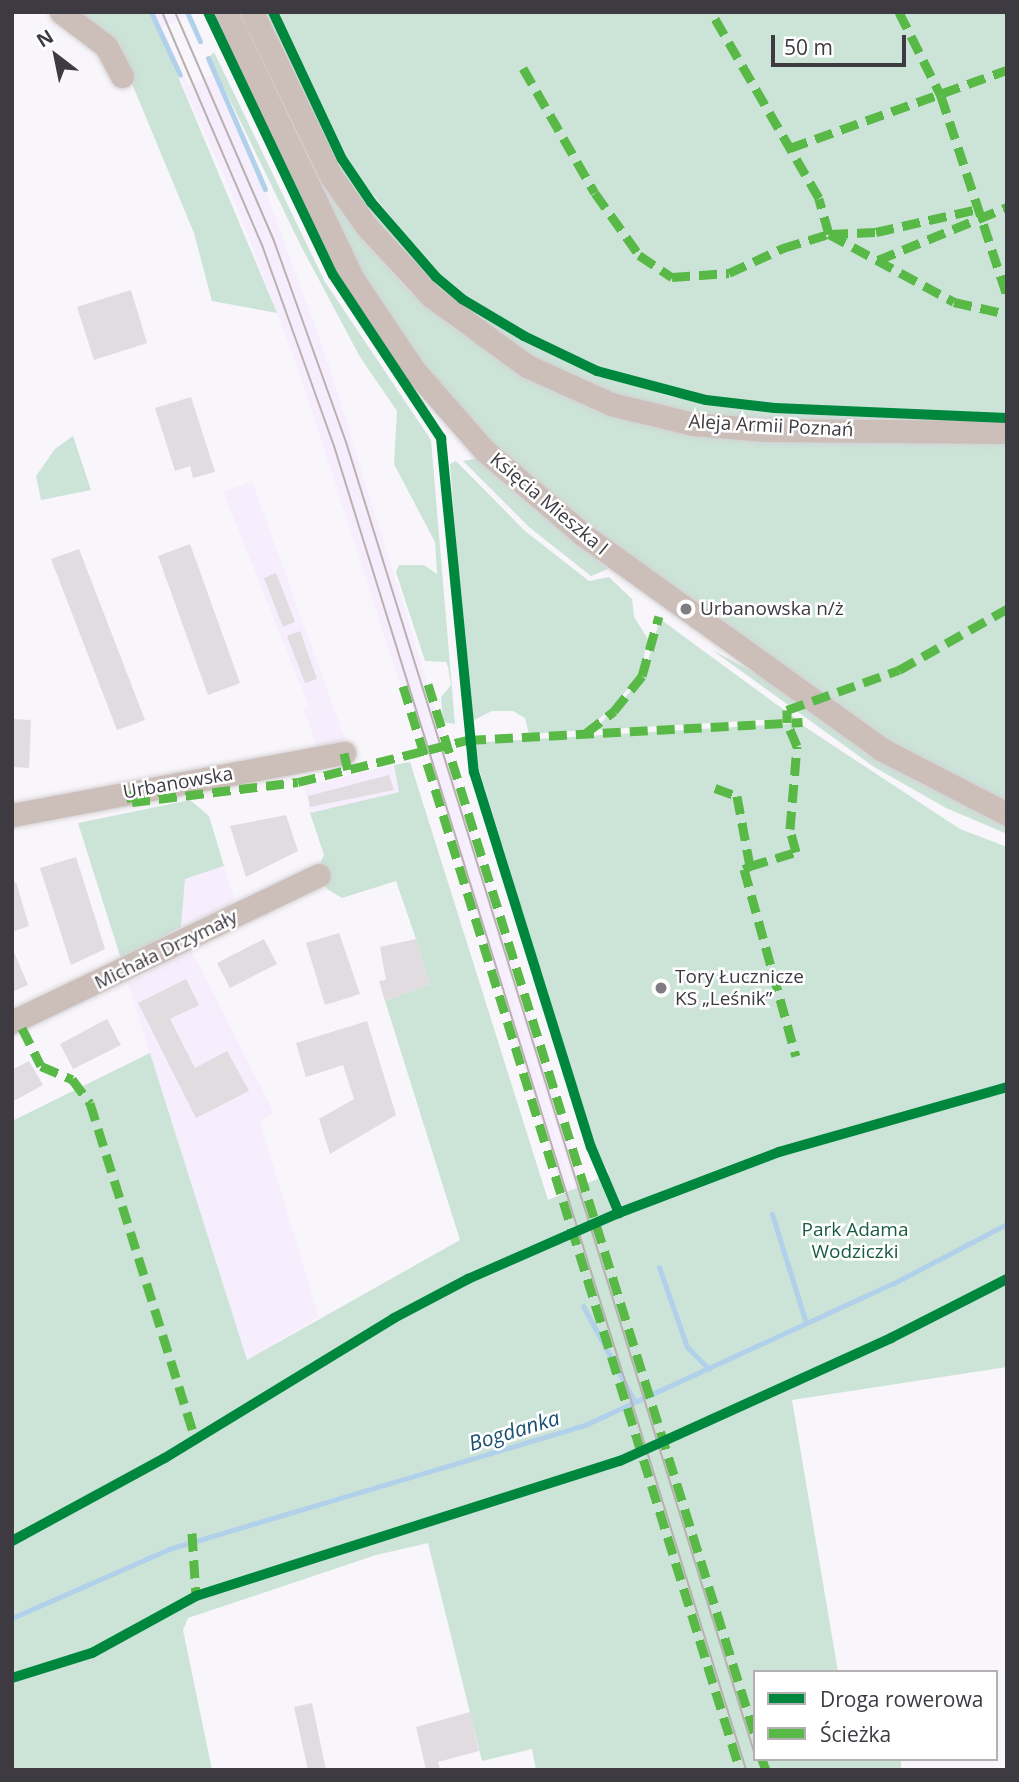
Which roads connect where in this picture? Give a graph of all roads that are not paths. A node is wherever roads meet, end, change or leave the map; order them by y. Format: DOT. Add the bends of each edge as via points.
graph roads {
  1 [pos="61,12"];
  2 [pos="226,12"];
  3 [pos="253,12"];
  4 [pos="122,76"];
  5 [pos="1007,432"];
  6 [pos="344,753"];
  7 [pos="1007,814"];
  8 [pos="12,815"];
  9 [pos="319,875"];
  10 [pos="12,1023"];
  1 -- 4 [label="street" via="109,50"];
  2 -- 7 [label="street, Księcia Mieszka I" via="354,281 414,370 485,450 566,522 881,749"];
  3 -- 5 [label="street, Aleja Armii Poznań" via="331,176 366,227 431,296 497,348 593,398 663,419 724,428"];
  6 -- 8 [label="street, Urbanowska"];
  9 -- 10 [label="street, Michała Drzymały"];
}
